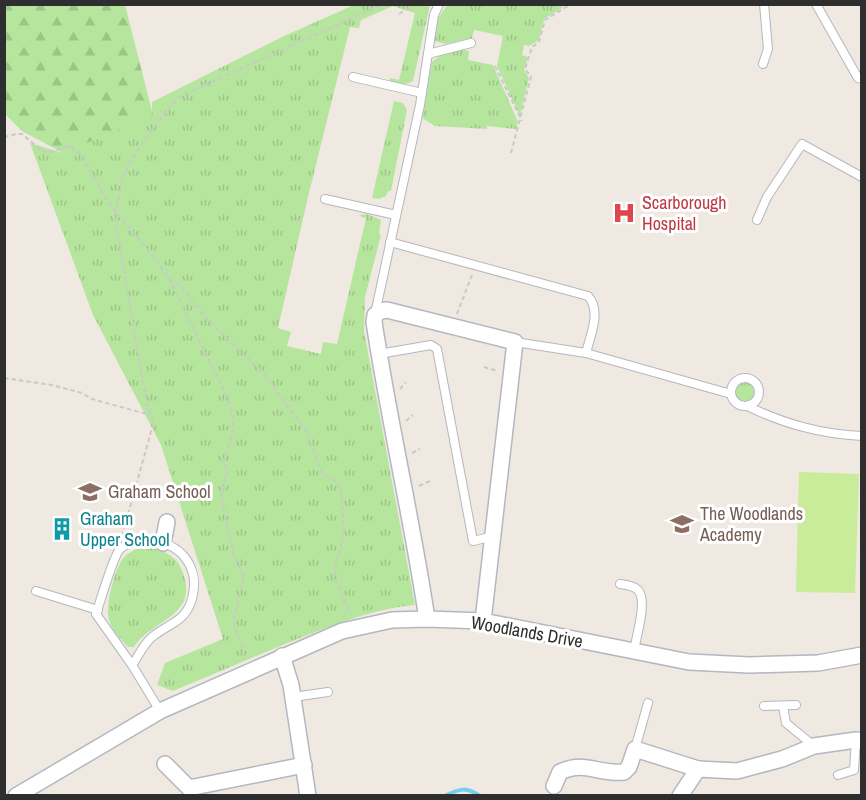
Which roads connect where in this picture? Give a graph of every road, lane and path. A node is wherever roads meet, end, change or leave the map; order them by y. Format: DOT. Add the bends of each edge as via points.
graph roads {
  1 [pos="383,4"];
  2 [pos="415,4"];
  3 [pos="439,4"];
  4 [pos="571,4"];
  5 [pos="764,4"];
  6 [pos="816,4"];
  7 [pos="399,14"];
  8 [pos="471,43"];
  9 [pos="428,54"];
  10 [pos="763,64"];
  11 [pos="495,66"];
  12 [pos="353,78"];
  13 [pos="861,79"];
  14 [pos="422,93"];
  15 [pos="521,121"];
  16 [pos="4,137"];
  17 [pos="511,153"];
  18 [pos="860,174"];
  19 [pos="325,199"];
  20 [pos="116,211"];
  21 [pos="396,215"];
  22 [pos="757,220"];
  23 [pos="390,242"];
  24 [pos="476,265"];
  25 [pos="169,279"];
  26 [pos="375,315"];
  27 [pos="453,326"];
  28 [pos="515,342"];
  29 [pos="586,353"];
  30 [pos="379,354"];
  31 [pos="4,378"];
  32 [pos="731,394"];
  33 [pos="747,406"];
  34 [pos="150,415"];
  35 [pos="861,436"];
  36 [pos="167,522"];
  37 [pos="494,536"];
  38 [pos="163,543"];
  39 [pos="118,550"];
  40 [pos="620,584"];
  41 [pos="36,591"];
  42 [pos="98,610"];
  43 [pos="351,614"];
  44 [pos="427,619"];
  45 [pos="483,621"];
  46 [pos="243,648"];
  47 [pos="634,651"];
  48 [pos="861,655"];
  49 [pos="282,656"];
  50 [pos="132,665"];
  51 [pos="328,692"];
  52 [pos="293,697"];
  53 [pos="648,702"];
  54 [pos="796,705"];
  55 [pos="764,706"];
  56 [pos="783,706"];
  57 [pos="160,711"];
  58 [pos="859,740"];
  59 [pos="814,746"];
  60 [pos="635,749"];
  61 [pos="165,764"];
  62 [pos="304,765"];
  63 [pos="698,769"];
  64 [pos="838,775"];
  65 [pos="554,786"];
  66 [pos="20,794"];
  67 [pos="308,795"];
  68 [pos="680,795"];
  1 -- 20 [label="path" via="179,97 131,160"];
  2 -- 7 [label="path"];
  3 -- 9 [label="lane"];
  4 -- 15 [label="path" via="545,20 539,42 532,47 525,69 531,77"];
  5 -- 10 [label="lane" via="768,49"];
  6 -- 13 [label="lane"];
  8 -- 9 [label="lane"];
  9 -- 14 [label="lane"];
  11 -- 15 [label="path"];
  12 -- 14 [label="lane"];
  14 -- 21 [label="lane"];
  15 -- 17 [label="path"];
  16 -- 20 [label="path" via="22,134 50,153 71,147 83,157"];
  18 -- 22 [label="lane" via="802,144 767,197"];
  19 -- 21 [label="lane"];
  20 -- 25 [label="path"];
  20 -- 34 [label="path"];
  21 -- 23 [label="lane"];
  23 -- 24 [label="lane"];
  23 -- 26 [label="lane"];
  24 -- 27 [label="path"];
  24 -- 29 [label="lane" via="588,296 594,303 595,316"];
  25 -- 43 [label="path" via="180,285 203,315 263,372 304,429 322,473 341,489 344,536 335,579"];
  25 -- 46 [label="path" via="234,416 235,430 223,462 228,469 221,497 243,577 233,622"];
  26 -- 27 [label="street" via="387,310"];
  26 -- 30 [label="street"];
  27 -- 28 [label="street"];
  28 -- 29 [label="lane"];
  28 -- 37 [label="street"];
  29 -- 32 [label="lane"];
  30 -- 37 [label="lane" via="431,345 437,349 473,541"];
  30 -- 44 [label="street"];
  31 -- 34 [label="path" via="52,385"];
  32 -- 33 [label="lane" via="735,403"];
  32 -- 33 [label="lane" via="734,383 752,380 759,389 758,396"];
  33 -- 35 [label="lane" via="794,426"];
  34 -- 39 [label="path" via="154,421"];
  36 -- 38 [label="street"];
  37 -- 45 [label="street"];
  38 -- 39 [label="lane" via="133,542"];
  38 -- 50 [label="lane" via="177,549 190,564 194,583 191,600 186,613 151,638"];
  39 -- 42 [label="lane"];
  40 -- 47 [label="lane" via="632,585 643,600"];
  41 -- 42 [label="lane"];
  42 -- 50 [label="lane" via="96,614"];
  44 -- 45 [label="street, Woodlands Drive"];
  44 -- 49 [label="street, Woodlands Drive" via="392,620 342,631"];
  45 -- 47 [label="street, Woodlands Drive"];
  47 -- 48 [label="street, Woodlands Drive" via="689,662 748,665 818,663"];
  49 -- 52 [label="street"];
  49 -- 57 [label="street, Woodlands Drive"];
  50 -- 57 [label="lane"];
  51 -- 52 [label="lane"];
  52 -- 62 [label="street"];
  53 -- 60 [label="lane"];
  54 -- 56 [label="lane"];
  55 -- 56 [label="lane"];
  56 -- 59 [label="lane" via="786,723"];
  57 -- 66 [label="street, Woodlands Drive"];
  58 -- 59 [label="street"];
  58 -- 64 [label="lane" via="854,770"];
  59 -- 63 [label="street" via="737,771"];
  60 -- 63 [label="street"];
  60 -- 65 [label="street" via="624,772 570,767 560,772"];
  61 -- 62 [label="street" via="189,788"];
  62 -- 67 [label="street"];
  63 -- 68 [label="street"];
}
